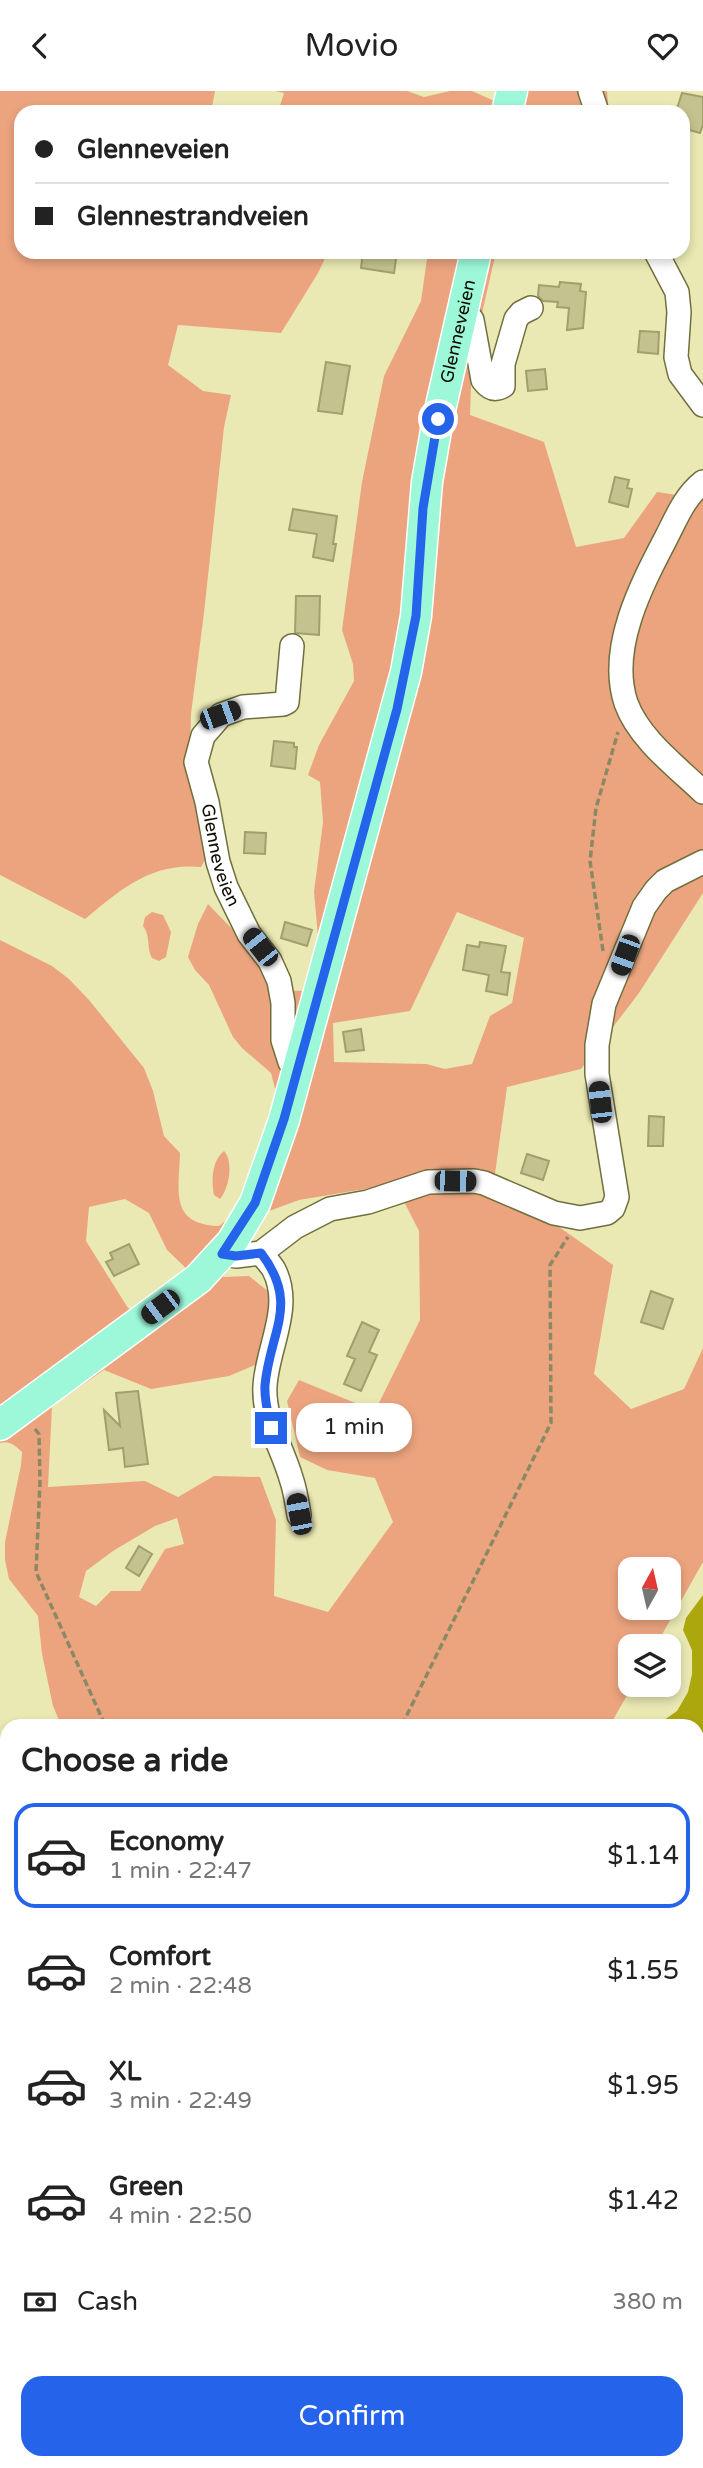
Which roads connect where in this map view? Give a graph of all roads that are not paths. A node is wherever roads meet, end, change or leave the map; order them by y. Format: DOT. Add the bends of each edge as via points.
graph roads {
  1 [pos="475,259"];
  2 [pos="660,259"];
  3 [pos="531,308"];
  4 [pos="464,309"];
  5 [pos="703,405"];
  6 [pos="703,482"];
  7 [pos="292,646"];
  8 [pos="703,792"];
  9 [pos="703,863"];
  10 [pos="298,1065"];
  11 [pos="261,1253"];
  12 [pos="222,1254"];
  13 [pos="11,1417"];
  14 [pos="299,1514"];
  1 -- 4 [label="main road, Glenneveien"];
  2 -- 5 [label="street" via="677,292 677,365"];
  3 -- 4 [label="street" via="516,319 503,364 505,381 498,389 483,380 472,320"];
  4 -- 10 [label="main road, Glenneveien" via="426,482 416,616 406,673"];
  6 -- 8 [label="street" via="679,512 642,585 623,656 626,704 634,718 659,750"];
  7 -- 10 [label="street, Glenneveien" via="288,702 243,707 220,715 203,736 196,762 226,887 279,981 283,1039 290,1062"];
  9 -- 11 [label="street" via="665,881 644,907 599,1023 597,1075 616,1203 607,1213 580,1217 554,1213 484,1183 436,1181 330,1209 295,1227"];
  10 -- 12 [label="main road, Glenneveien" via="255,1203"];
  11 -- 12 [label="street"];
  11 -- 14 [label="street" via="274,1270 281,1292 265,1403 292,1479"];
  12 -- 13 [label="main road, Glenneveien" via="190,1285"];
}
